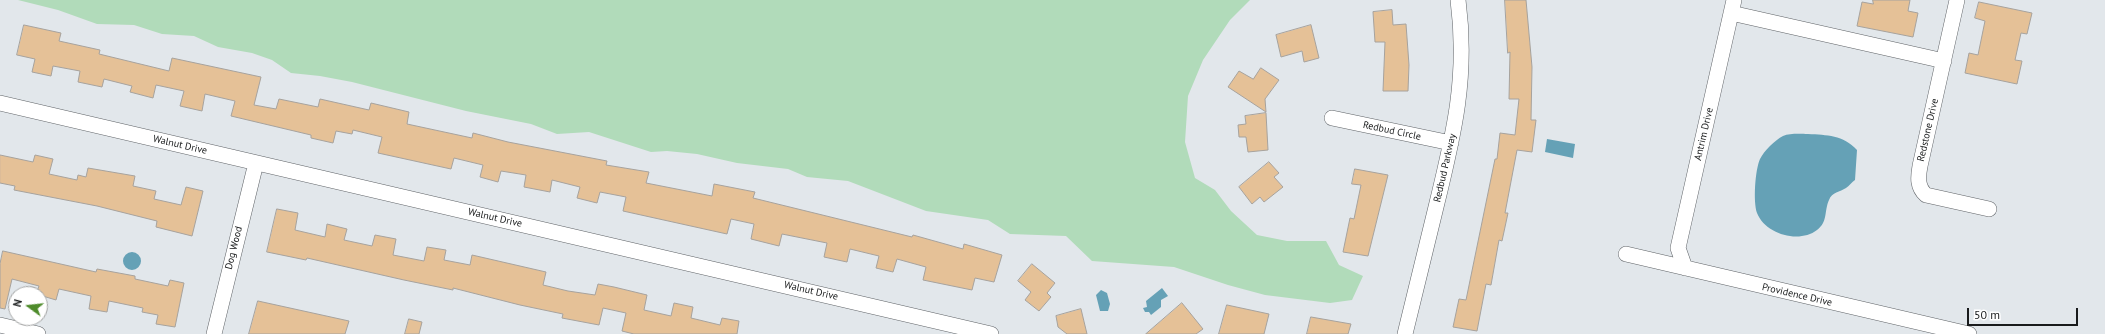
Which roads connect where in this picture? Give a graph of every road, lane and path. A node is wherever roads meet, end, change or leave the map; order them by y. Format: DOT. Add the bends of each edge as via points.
graph roads {
  1 [pos="1458,0"];
  2 [pos="1957,0"];
  3 [pos="1733,7"];
  4 [pos="1944,61"];
  5 [pos="0,103"];
  6 [pos="1332,118"];
  7 [pos="1452,143"];
  8 [pos="256,163"];
  9 [pos="1989,209"];
  10 [pos="1626,254"];
  11 [pos="1686,268"];
  12 [pos="0,325"];
  13 [pos="38,334"];
  14 [pos="214,334"];
  15 [pos="991,334"];
  16 [pos="1405,334"];
  17 [pos="1969,334"];
  1 -- 7 [label="street, Redbud Parkway" via="1462,62"];
  2 -- 4 [label="street, Redstone Drive"];
  3 -- 4 [label="street"];
  3 -- 11 [label="street, Antrim Drive" via="1678,248"];
  4 -- 9 [label="street, Redstone Drive" via="1918,183 1926,195"];
  5 -- 8 [label="street, Walnut Drive"];
  6 -- 7 [label="street, Redbud Circle"];
  7 -- 16 [label="street, Redbud Parkway"];
  8 -- 14 [label="street, Dog Wood"];
  8 -- 15 [label="street, Walnut Drive"];
  10 -- 11 [label="street, Providence Drive"];
  11 -- 17 [label="street, Providence Drive"];
  12 -- 13 [label="street"];
}
